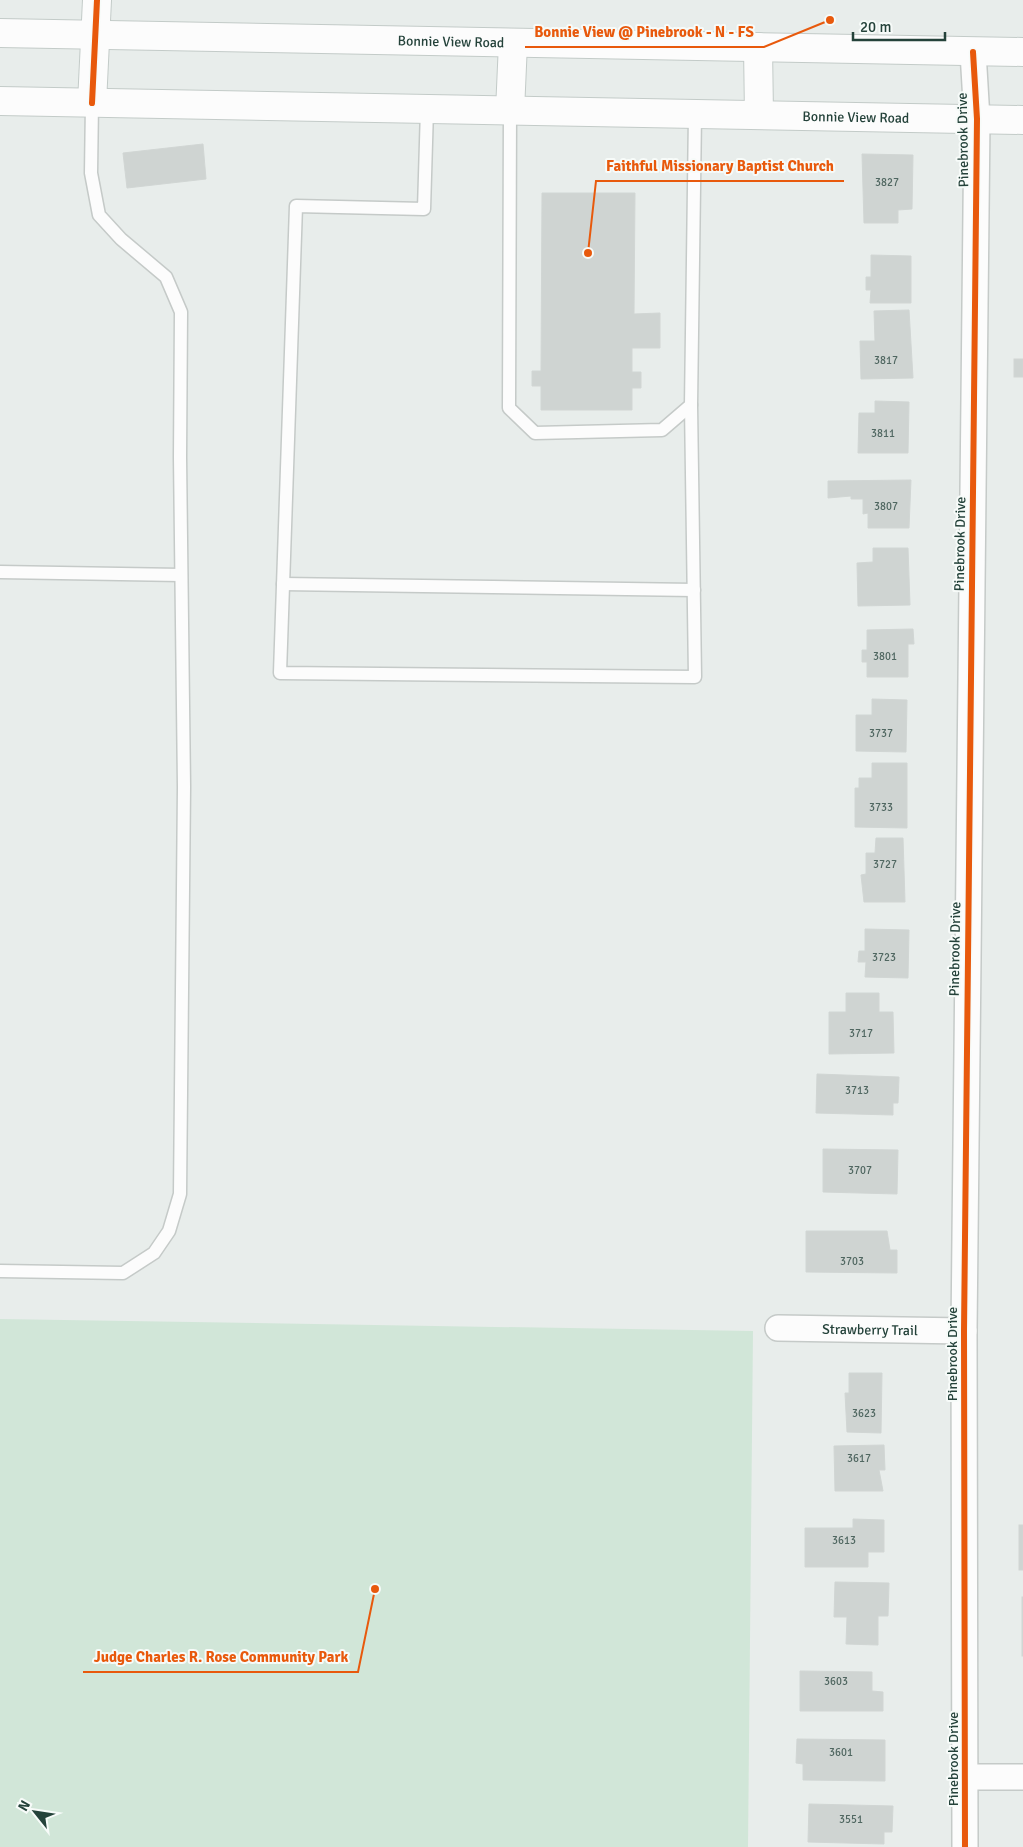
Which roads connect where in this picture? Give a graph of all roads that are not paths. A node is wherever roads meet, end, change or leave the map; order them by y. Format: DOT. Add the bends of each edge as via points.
graph roads {
  1 [pos="97,0"];
  2 [pos="0,33"];
  3 [pos="96,34"];
  4 [pos="514,43"];
  5 [pos="758,47"];
  6 [pos="973,52"];
  7 [pos="1023,52"];
  8 [pos="0,101"];
  9 [pos="92,103"];
  10 [pos="427,109"];
  11 [pos="510,111"];
  12 [pos="695,114"];
  13 [pos="759,115"];
  14 [pos="976,119"];
  15 [pos="1023,120"];
  16 [pos="691,405"];
  17 [pos="0,572"];
  18 [pos="181,575"];
  19 [pos="283,584"];
  20 [pos="694,590"];
  21 [pos="0,1271"];
  22 [pos="778,1328"];
  23 [pos="964,1331"];
  24 [pos="966,1777"];
  25 [pos="1023,1777"];
  26 [pos="965,1847"];
  1 -- 3 [label="main road"];
  2 -- 3 [label="main road, Bonnie View Road"];
  3 -- 4 [label="main road, Bonnie View Road"];
  3 -- 9 [label="main road"];
  4 -- 5 [label="main road, Bonnie View Road"];
  4 -- 11 [label="main road"];
  5 -- 6 [label="main road, Bonnie View Road"];
  5 -- 13 [label="main road"];
  6 -- 7 [label="main road, Bonnie View Road"];
  6 -- 14 [label="street, Pinebrook Drive"];
  8 -- 9 [label="main road, Bonnie View Road"];
  9 -- 10 [label="main road, Bonnie View Road"];
  9 -- 18 [label="lane" via="91,173 99,215 166,277 181,312"];
  10 -- 11 [label="main road, Bonnie View Road"];
  10 -- 19 [label="lane" via="424,209 296,206"];
  11 -- 12 [label="main road, Bonnie View Road"];
  11 -- 16 [label="lane" via="509,408 535,433 662,430"];
  12 -- 13 [label="main road, Bonnie View Road"];
  12 -- 16 [label="lane"];
  13 -- 14 [label="main road, Bonnie View Road"];
  14 -- 15 [label="main road, Bonnie View Road"];
  14 -- 23 [label="street, Pinebrook Drive"];
  16 -- 20 [label="lane"];
  17 -- 18 [label="lane"];
  18 -- 21 [label="lane" via="184,797 180,1194 169,1231 154,1253 123,1272"];
  19 -- 20 [label="lane"];
  19 -- 20 [label="lane" via="280,674 695,677"];
  22 -- 23 [label="street, Strawberry Trail"];
  23 -- 24 [label="street, Pinebrook Drive"];
  24 -- 25 [label="street"];
  24 -- 26 [label="street, Pinebrook Drive"];
}
